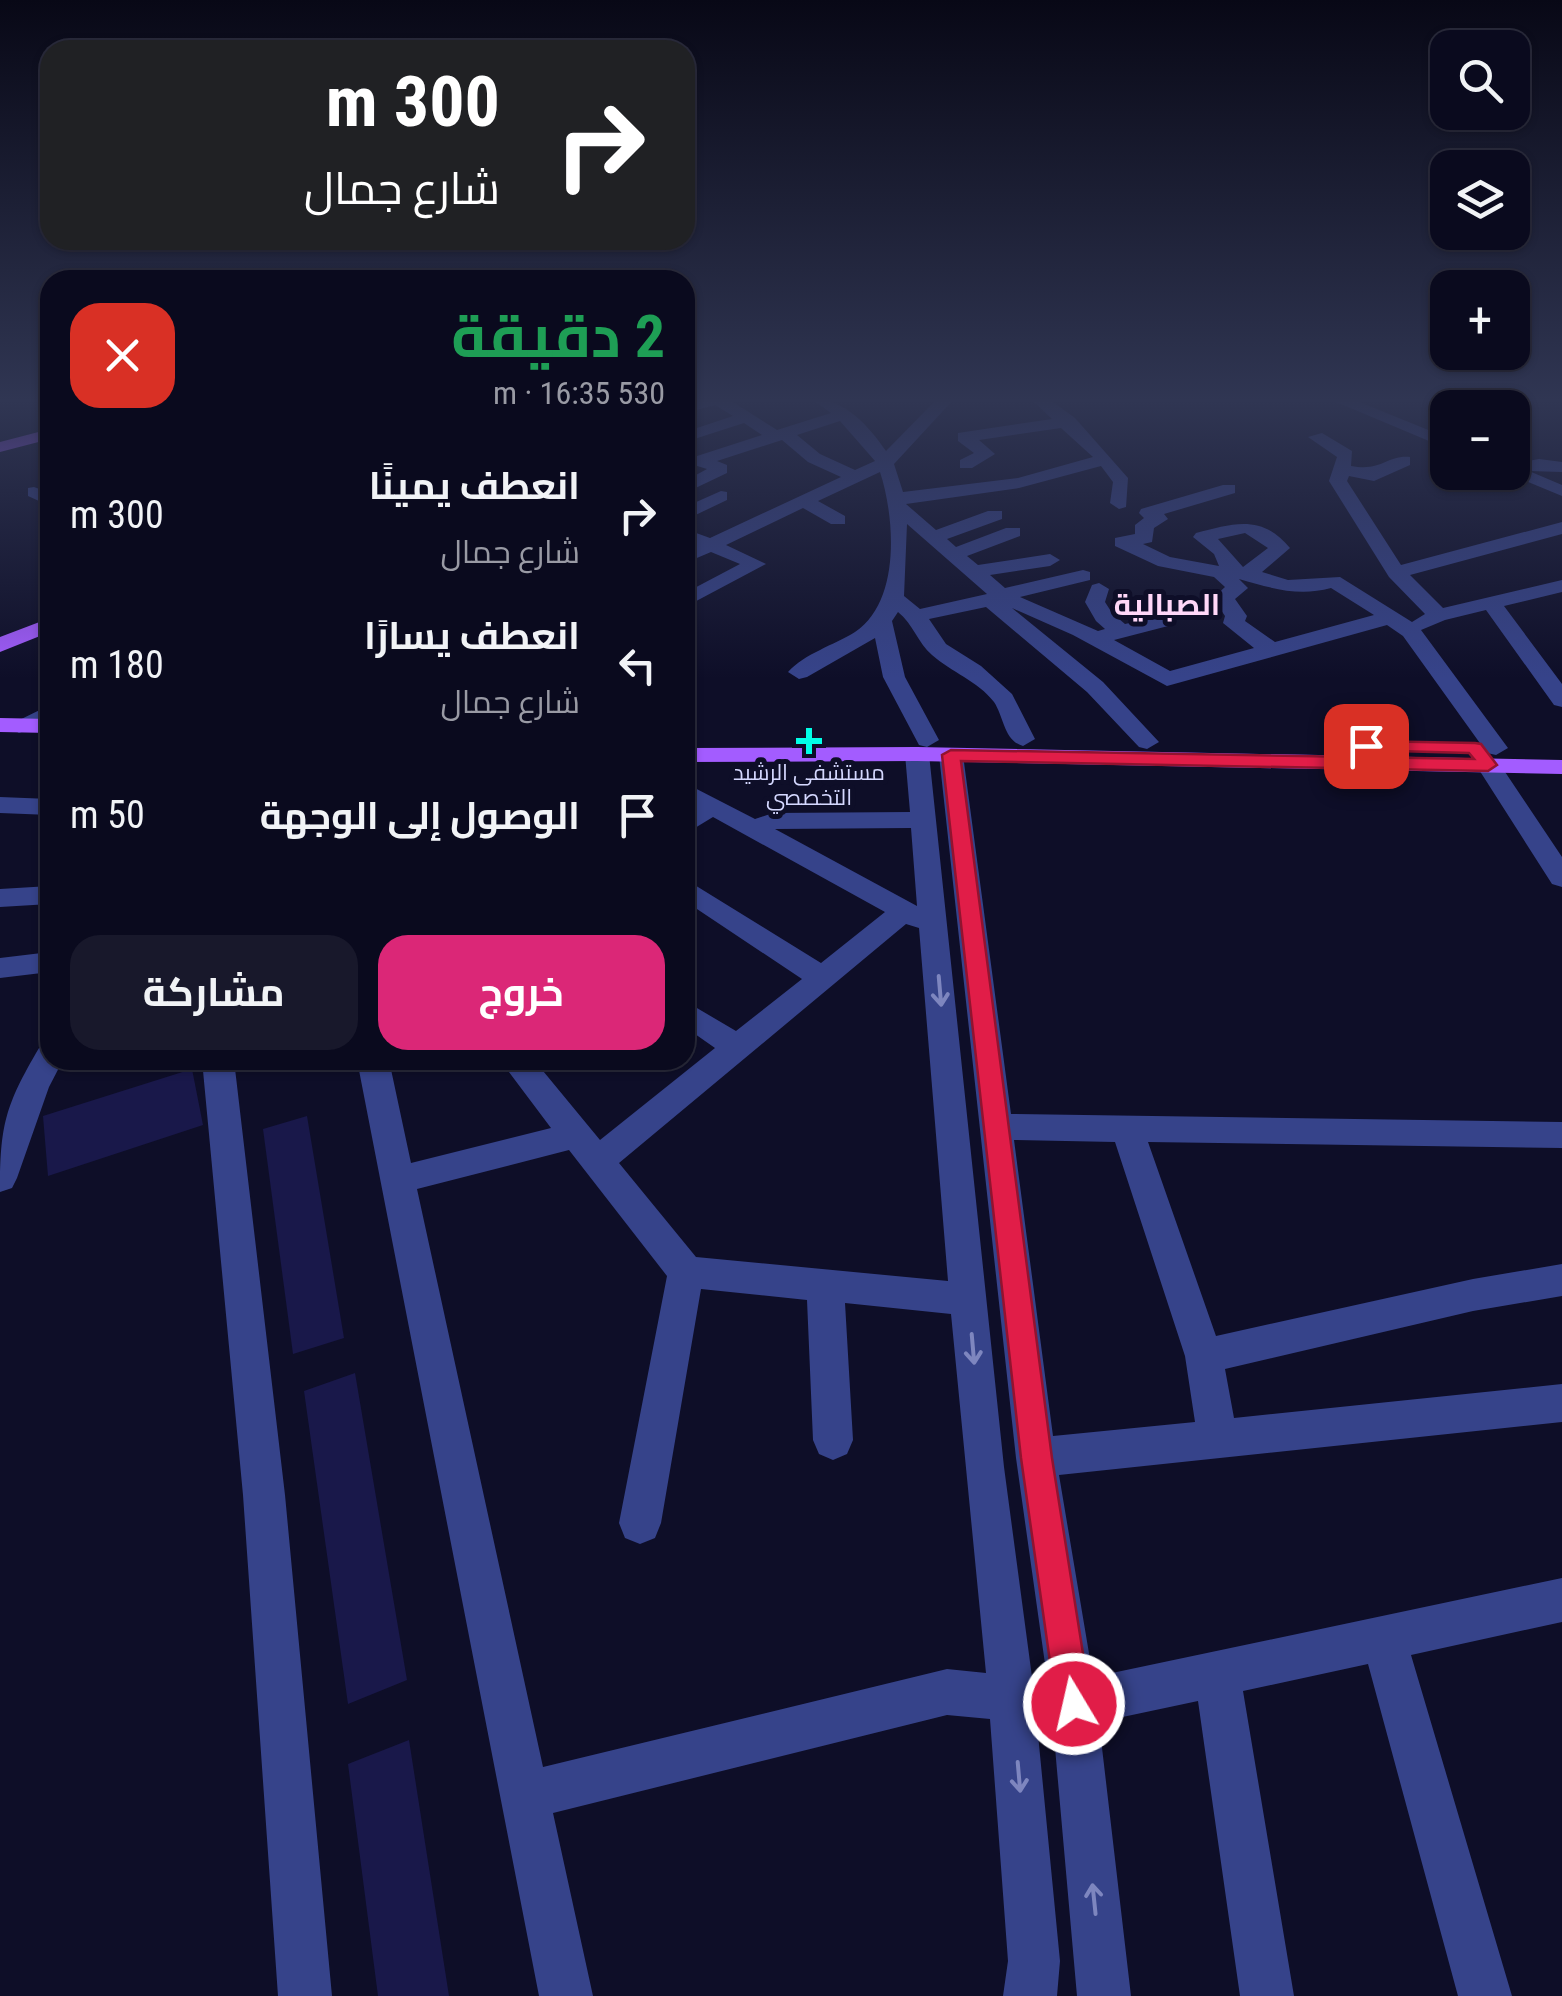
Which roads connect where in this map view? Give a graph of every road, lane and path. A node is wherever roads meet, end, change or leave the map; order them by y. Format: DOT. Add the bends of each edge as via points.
graph roads {
  1 [pos="829,492"];
  2 [pos="891,492"];
  3 [pos="945,492"];
  4 [pos="1132,492"];
  5 [pos="1144,492"];
  6 [pos="1216,492"];
  7 [pos="1345,492"];
  8 [pos="721,496"];
  9 [pos="806,503"];
  10 [pos="1119,503"];
  11 [pos="894,504"];
  12 [pos="1173,504"];
  13 [pos="695,509"];
  14 [pos="995,514"];
  15 [pos="838,520"];
  16 [pos="1562,528"];
  17 [pos="1012,532"];
  18 [pos="695,538"];
  19 [pos="931,538"];
  20 [pos="714,546"];
  21 [pos="695,554"];
  22 [pos="952,555"];
  23 [pos="1050,560"];
  24 [pos="973,572"];
  25 [pos="1233,573"];
  26 [pos="1396,573"];
  27 [pos="1562,586"];
  28 [pos="695,596"];
  29 [pos="892,597"];
  30 [pos="997,597"];
  31 [pos="1490,601"];
  32 [pos="40,607"];
  33 [pos="1438,615"];
  34 [pos="916,616"];
  35 [pos="1165,621"];
  36 [pos="882,622"];
  37 [pos="0,623"];
  38 [pos="1401,624"];
  39 [pos="40,628"];
  40 [pos="1121,632"];
  41 [pos="1094,638"];
  42 [pos="0,645"];
  43 [pos="1272,650"];
  44 [pos="800,672"];
  45 [pos="1158,673"];
  46 [pos="1094,687"];
  47 [pos="1562,700"];
  48 [pos="40,716"];
  49 [pos="40,727"];
  50 [pos="6,731"];
  51 [pos="695,738"];
  52 [pos="1023,739"];
  53 [pos="40,740"];
  54 [pos="1147,742"];
  55 [pos="1562,748"];
  56 [pos="932,750"];
  57 [pos="695,754"];
  58 [pos="1486,754"];
  59 [pos="1562,767"];
  60 [pos="695,797"];
  61 [pos="0,804"];
  62 [pos="40,806"];
  63 [pos="710,806"];
  64 [pos="695,817"];
  65 [pos="924,820"];
  66 [pos="752,829"];
  67 [pos="1562,878"];
  68 [pos="695,895"];
  69 [pos="40,896"];
  70 [pos="0,898"];
  71 [pos="919,919"];
  72 [pos="40,963"];
  73 [pos="0,968"];
  74 [pos="822,978"];
  75 [pos="695,1019"];
  76 [pos="737,1048"];
  77 [pos="42,1070"];
  78 [pos="219,1070"];
  79 [pos="375,1070"];
  80 [pos="524,1070"];
  81 [pos="1126,1126"];
  82 [pos="998,1127"];
  83 [pos="1562,1134"];
  84 [pos="586,1148"];
  85 [pos="0,1178"];
  86 [pos="398,1180"];
  87 [pos="686,1272"];
  88 [pos="1562,1280"];
  89 [pos="826,1286"];
  90 [pos="968,1299"];
  91 [pos="1204,1356"];
  92 [pos="1562,1403"];
  93 [pos="1218,1438"];
  94 [pos="833,1440"];
  95 [pos="1036,1458"];
  96 [pos="640,1523"];
  97 [pos="1562,1600"];
  98 [pos="1384,1638"];
  99 [pos="1217,1673"];
  100 [pos="1012,1700"];
  101 [pos="1074,1704"];
  102 [pos="525,1796"];
  103 [pos="305,1996"];
  104 [pos="566,1996"];
  105 [pos="1030,1996"];
  106 [pos="1104,1996"];
  107 [pos="1267,1996"];
  108 [pos="1485,1996"];
  1 -- 9 [label="street"];
  2 -- 11 [label="street"];
  3 -- 11 [label="street"];
  4 -- 10 [label="street"];
  5 -- 12 [label="street"];
  6 -- 12 [label="street"];
  7 -- 26 [label="street"];
  8 -- 13 [label="street"];
  9 -- 15 [label="street"];
  9 -- 20 [label="street"];
  11 -- 19 [label="street"];
  11 -- 29 [label="street" via="899,579"];
  12 -- 25 [label="street" via="1148,513 1159,519 1144,525 1145,538 1122,542 1164,562"];
  14 -- 19 [label="street"];
  16 -- 26 [label="street"];
  17 -- 22 [label="street"];
  18 -- 20 [label="street"];
  19 -- 22 [label="street"];
  20 -- 21 [label="street"];
  20 -- 28 [label="street" via="756,564"];
  22 -- 24 [label="street"];
  23 -- 24 [label="street"];
  24 -- 30 [label="street"];
  25 -- 38 [label="street" via="1287,586 1333,582"];
  25 -- 43 [label="street" via="1238,588 1223,598 1234,623"];
  26 -- 33 [label="street"];
  27 -- 31 [label="street"];
  29 -- 34 [label="street"];
  29 -- 36 [label="street"];
  30 -- 34 [label="street"];
  30 -- 40 [label="street" via="1091,582 1094,602"];
  30 -- 41 [label="street"];
  30 -- 46 [label="street"];
  31 -- 33 [label="street"];
  31 -- 47 [label="street"];
  32 -- 37 [label="main road"];
  33 -- 38 [label="street"];
  34 -- 52 [label="street" via="938,648 1004,699"];
  35 -- 40 [label="street"];
  36 -- 44 [label="street"];
  36 -- 56 [label="street" via="894,676"];
  38 -- 43 [label="street"];
  38 -- 58 [label="street"];
  39 -- 42 [label="main road"];
  40 -- 41 [label="street"];
  41 -- 45 [label="street"];
  43 -- 45 [label="street" via="1167,679"];
  45 -- 46 [label="street"];
  46 -- 54 [label="street"];
  48 -- 50 [label="street"];
  49 -- 50 [label="main road"];
  50 -- 53 [label="main road"];
  51 -- 56 [label="main road"];
  52 -- 54 [label="main road"];
  52 -- 56 [label="main road"];
  54 -- 58 [label="main road"];
  55 -- 58 [label="main road"];
  56 -- 57 [label="main road"];
  56 -- 58 [label="main road"];
  56 -- 65 [label="street"];
  56 -- 82 [label="street"];
  58 -- 59 [label="main road"];
  58 -- 67 [label="street"];
  60 -- 63 [label="street"];
  61 -- 62 [label="street"];
  63 -- 64 [label="street"];
  63 -- 66 [label="street"];
  65 -- 66 [label="street" via="773,821"];
  65 -- 71 [label="street"];
  66 -- 71 [label="street"];
  68 -- 74 [label="street"];
  69 -- 70 [label="street"];
  71 -- 74 [label="street"];
  71 -- 90 [label="street, one-way"];
  72 -- 73 [label="street"];
  74 -- 76 [label="street"];
  75 -- 76 [label="street"];
  76 -- 84 [label="street"];
  77 -- 85 [label="street"];
  78 -- 103 [label="street" via="264,1495"];
  79 -- 86 [label="street"];
  80 -- 84 [label="street"];
  81 -- 82 [label="street"];
  81 -- 83 [label="street"];
  81 -- 91 [label="street"];
  82 -- 95 [label="street"];
  84 -- 86 [label="street"];
  84 -- 87 [label="street"];
  86 -- 102 [label="street"];
  87 -- 89 [label="street"];
  87 -- 96 [label="street"];
  88 -- 91 [label="street"];
  89 -- 90 [label="street"];
  89 -- 94 [label="street"];
  90 -- 100 [label="street, one-way"];
  91 -- 93 [label="street"];
  92 -- 93 [label="street"];
  93 -- 95 [label="street"];
  95 -- 101 [label="street"];
  97 -- 98 [label="street"];
  98 -- 99 [label="street"];
  98 -- 108 [label="street"];
  99 -- 101 [label="street"];
  99 -- 107 [label="street"];
  100 -- 101 [label="street"];
  100 -- 102 [label="street" via="946,1692"];
  100 -- 105 [label="street, one-way" via="1034,1961"];
  106 -- 101 [label="street, one-way"];
  102 -- 104 [label="street"];
}
